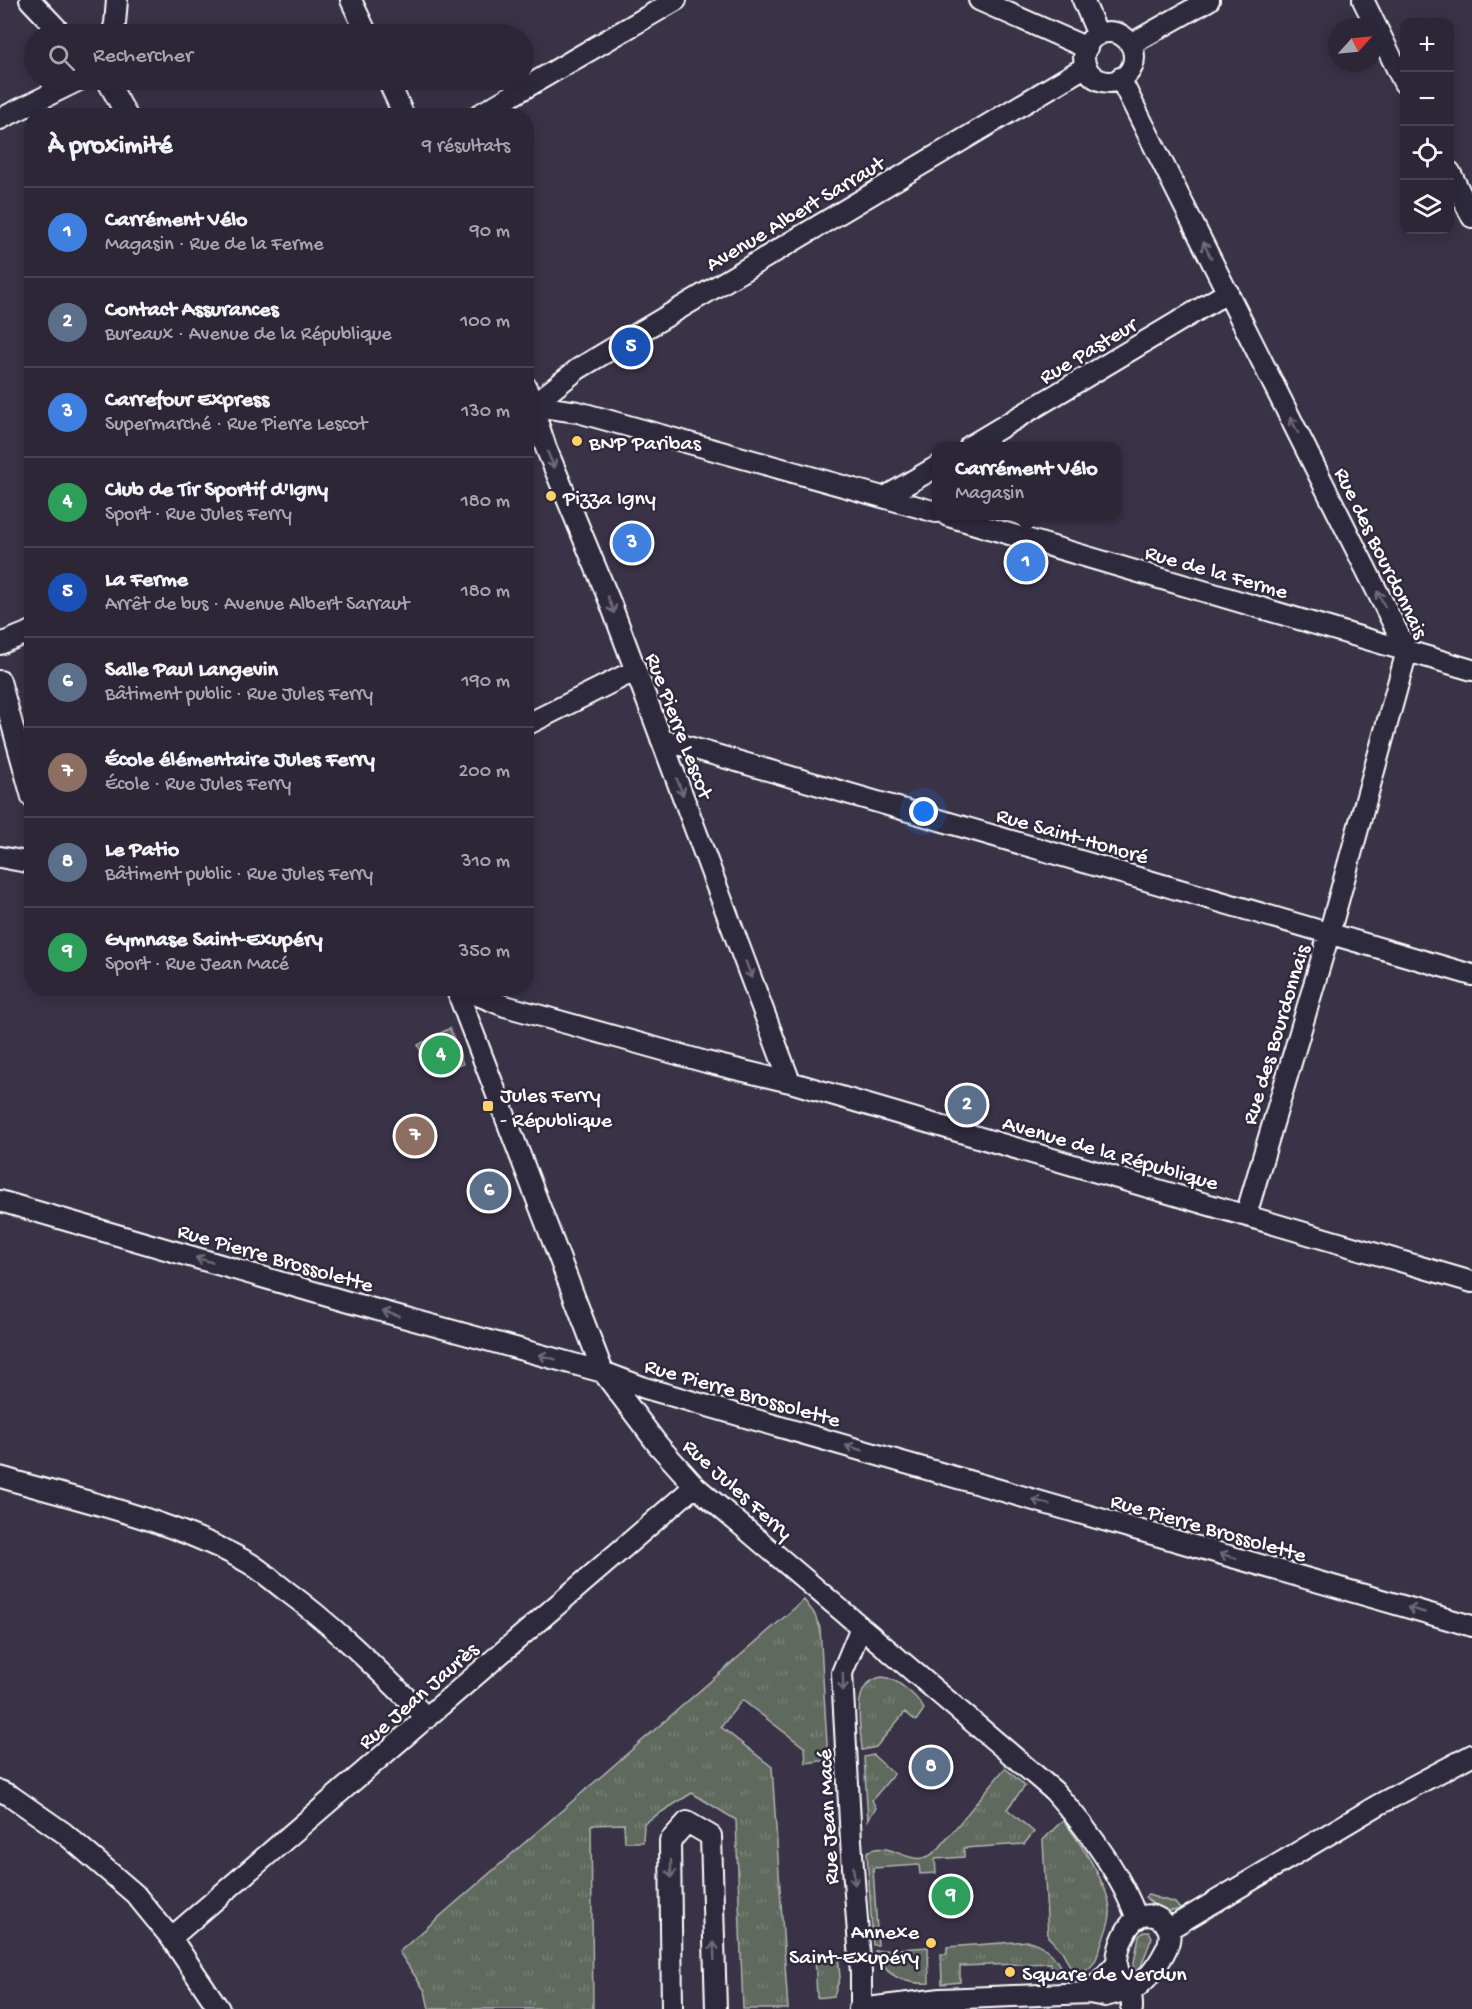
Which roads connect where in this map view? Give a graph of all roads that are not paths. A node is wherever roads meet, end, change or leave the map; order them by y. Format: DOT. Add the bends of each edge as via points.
graph roads {
  1 [pos="30,0"];
  2 [pos="117,0"];
  3 [pos="351,0"];
  4 [pos="676,0"];
  5 [pos="979,0"];
  6 [pos="1083,0"];
  7 [pos="1209,0"];
  8 [pos="1363,0"];
  9 [pos="53,24"];
  10 [pos="115,24"];
  11 [pos="362,24"];
  12 [pos="1131,44"];
  13 [pos="1090,50"];
  14 [pos="1400,75"];
  15 [pos="1120,78"];
  16 [pos="534,83"];
  17 [pos="58,90"];
  18 [pos="113,90"];
  19 [pos="392,90"];
  20 [pos="522,90"];
  21 [pos="123,108"];
  22 [pos="400,108"];
  23 [pos="491,108"];
  24 [pos="0,118"];
  25 [pos="1453,180"];
  26 [pos="1472,217"];
  27 [pos="1228,292"];
  28 [pos="534,396"];
  29 [pos="534,400"];
  30 [pos="534,413"];
  31 [pos="978,442"];
  32 [pos="932,469"];
  33 [pos="885,497"];
  34 [pos="932,511"];
  35 [pos="962,520"];
  36 [pos="24,634"];
  37 [pos="0,644"];
  38 [pos="1407,651"];
  39 [pos="1472,670"];
  40 [pos="634,671"];
  41 [pos="0,681"];
  42 [pos="534,721"];
  43 [pos="661,740"];
  44 [pos="24,768"];
  45 [pos="0,857"];
  46 [pos="24,862"];
  47 [pos="1329,934"];
  48 [pos="1472,975"];
  49 [pos="461,996"];
  50 [pos="479,996"];
  51 [pos="790,1082"];
  52 [pos="0,1201"];
  53 [pos="1246,1215"];
  54 [pos="1472,1282"];
  55 [pos="603,1372"];
  56 [pos="0,1477"];
  57 [pos="695,1486"];
  58 [pos="1472,1626"];
  59 [pos="861,1627"];
  60 [pos="427,1718"];
  61 [pos="1472,1755"];
  62 [pos="0,1791"];
  63 [pos="1137,1919"];
  64 [pos="1168,1929"];
  65 [pos="171,1938"];
  66 [pos="1117,1963"];
  67 [pos="1089,1993"];
  68 [pos="1130,1997"];
  69 [pos="860,2008"];
  70 [pos="219,2009"];
  71 [pos="672,2009"];
  72 [pos="716,2009"];
  1 -- 9 [label="street"];
  2 -- 10 [label="street"];
  3 -- 11 [label="street"];
  4 -- 16 [label="street"];
  5 -- 13 [label="street"];
  6 -- 13 [label="street"];
  7 -- 12 [label="street"];
  8 -- 14 [label="street"];
  12 -- 13 [label="street" via="1120,35 1105,32"];
  12 -- 15 [label="street" via="1131,68"];
  13 -- 15 [label="street" via="1093,77 1114,82"];
  13 -- 28 [label="street, Avenue Albert Sarraut"];
  27 -- 15 [label="street, Rue des Bourdonnais, one-way"];
  17 -- 24 [label="street"];
  18 -- 21 [label="street"];
  19 -- 22 [label="street"];
  20 -- 23 [label="street"];
  25 -- 26 [label="street"];
  27 -- 31 [label="street, Rue Pasteur"];
  38 -- 27 [label="street, Rue des Bourdonnais, one-way"];
  29 -- 33 [label="street"];
  30 -- 40 [label="street, Rue Pierre Lescot, one-way"];
  32 -- 33 [label="street"];
  33 -- 34 [label="street"];
  35 -- 38 [label="street, Rue de la Ferme"];
  36 -- 37 [label="street"];
  38 -- 39 [label="street, Rue de la Ferme"];
  38 -- 47 [label="street, Rue des Bourdonnais"];
  40 -- 42 [label="street"];
  40 -- 43 [label="street, Rue Pierre Lescot"];
  41 -- 44 [label="street"];
  43 -- 47 [label="street, Rue Saint-Honoré"];
  43 -- 51 [label="street, Rue Pierre Lescot, one-way"];
  45 -- 46 [label="street"];
  47 -- 48 [label="street, Rue Saint-Honoré"];
  47 -- 53 [label="street, Rue des Bourdonnais"];
  49 -- 55 [label="street, Rue Jules Ferry"];
  50 -- 51 [label="street, Avenue de la République"];
  51 -- 53 [label="street, Avenue de la République"];
  55 -- 52 [label="street, Rue Pierre Brossolette, one-way"];
  53 -- 54 [label="street, Avenue de la République"];
  55 -- 57 [label="street, Rue Jules Ferry" via="658,1445"];
  58 -- 55 [label="street, Rue Pierre Brossolette, one-way" via="656,1392"];
  56 -- 60 [label="street" via="197,1537 250,1564 347,1640"];
  57 -- 59 [label="street, Rue Jules Ferry"];
  57 -- 60 [label="street, Rue Jean Jaurès"];
  59 -- 63 [label="street, Rue Jules Ferry" via="1054,1791 1084,1825 1129,1896"];
  59 -- 69 [label="street, Rue Jean Macé, one-way" via="842,1673"];
  60 -- 65 [label="street, Rue Jean Jaurès"];
  61 -- 64 [label="street" via="1378,1805"];
  62 -- 65 [label="street" via="94,1858 135,1894"];
  63 -- 64 [label="street" via="1146,1915 1160,1918"];
  63 -- 66 [label="street" via="1122,1940"];
  64 -- 68 [label="street" via="1169,1943 1162,1957"];
  65 -- 70 [label="street"];
  66 -- 67 [label="street"];
  66 -- 68 [label="street"];
  67 -- 68 [label="street"];
  67 -- 69 [label="street" via="941,1998"];
  72 -- 71 [label="street, one-way" via="711,1836 687,1822 670,1841"];
}
